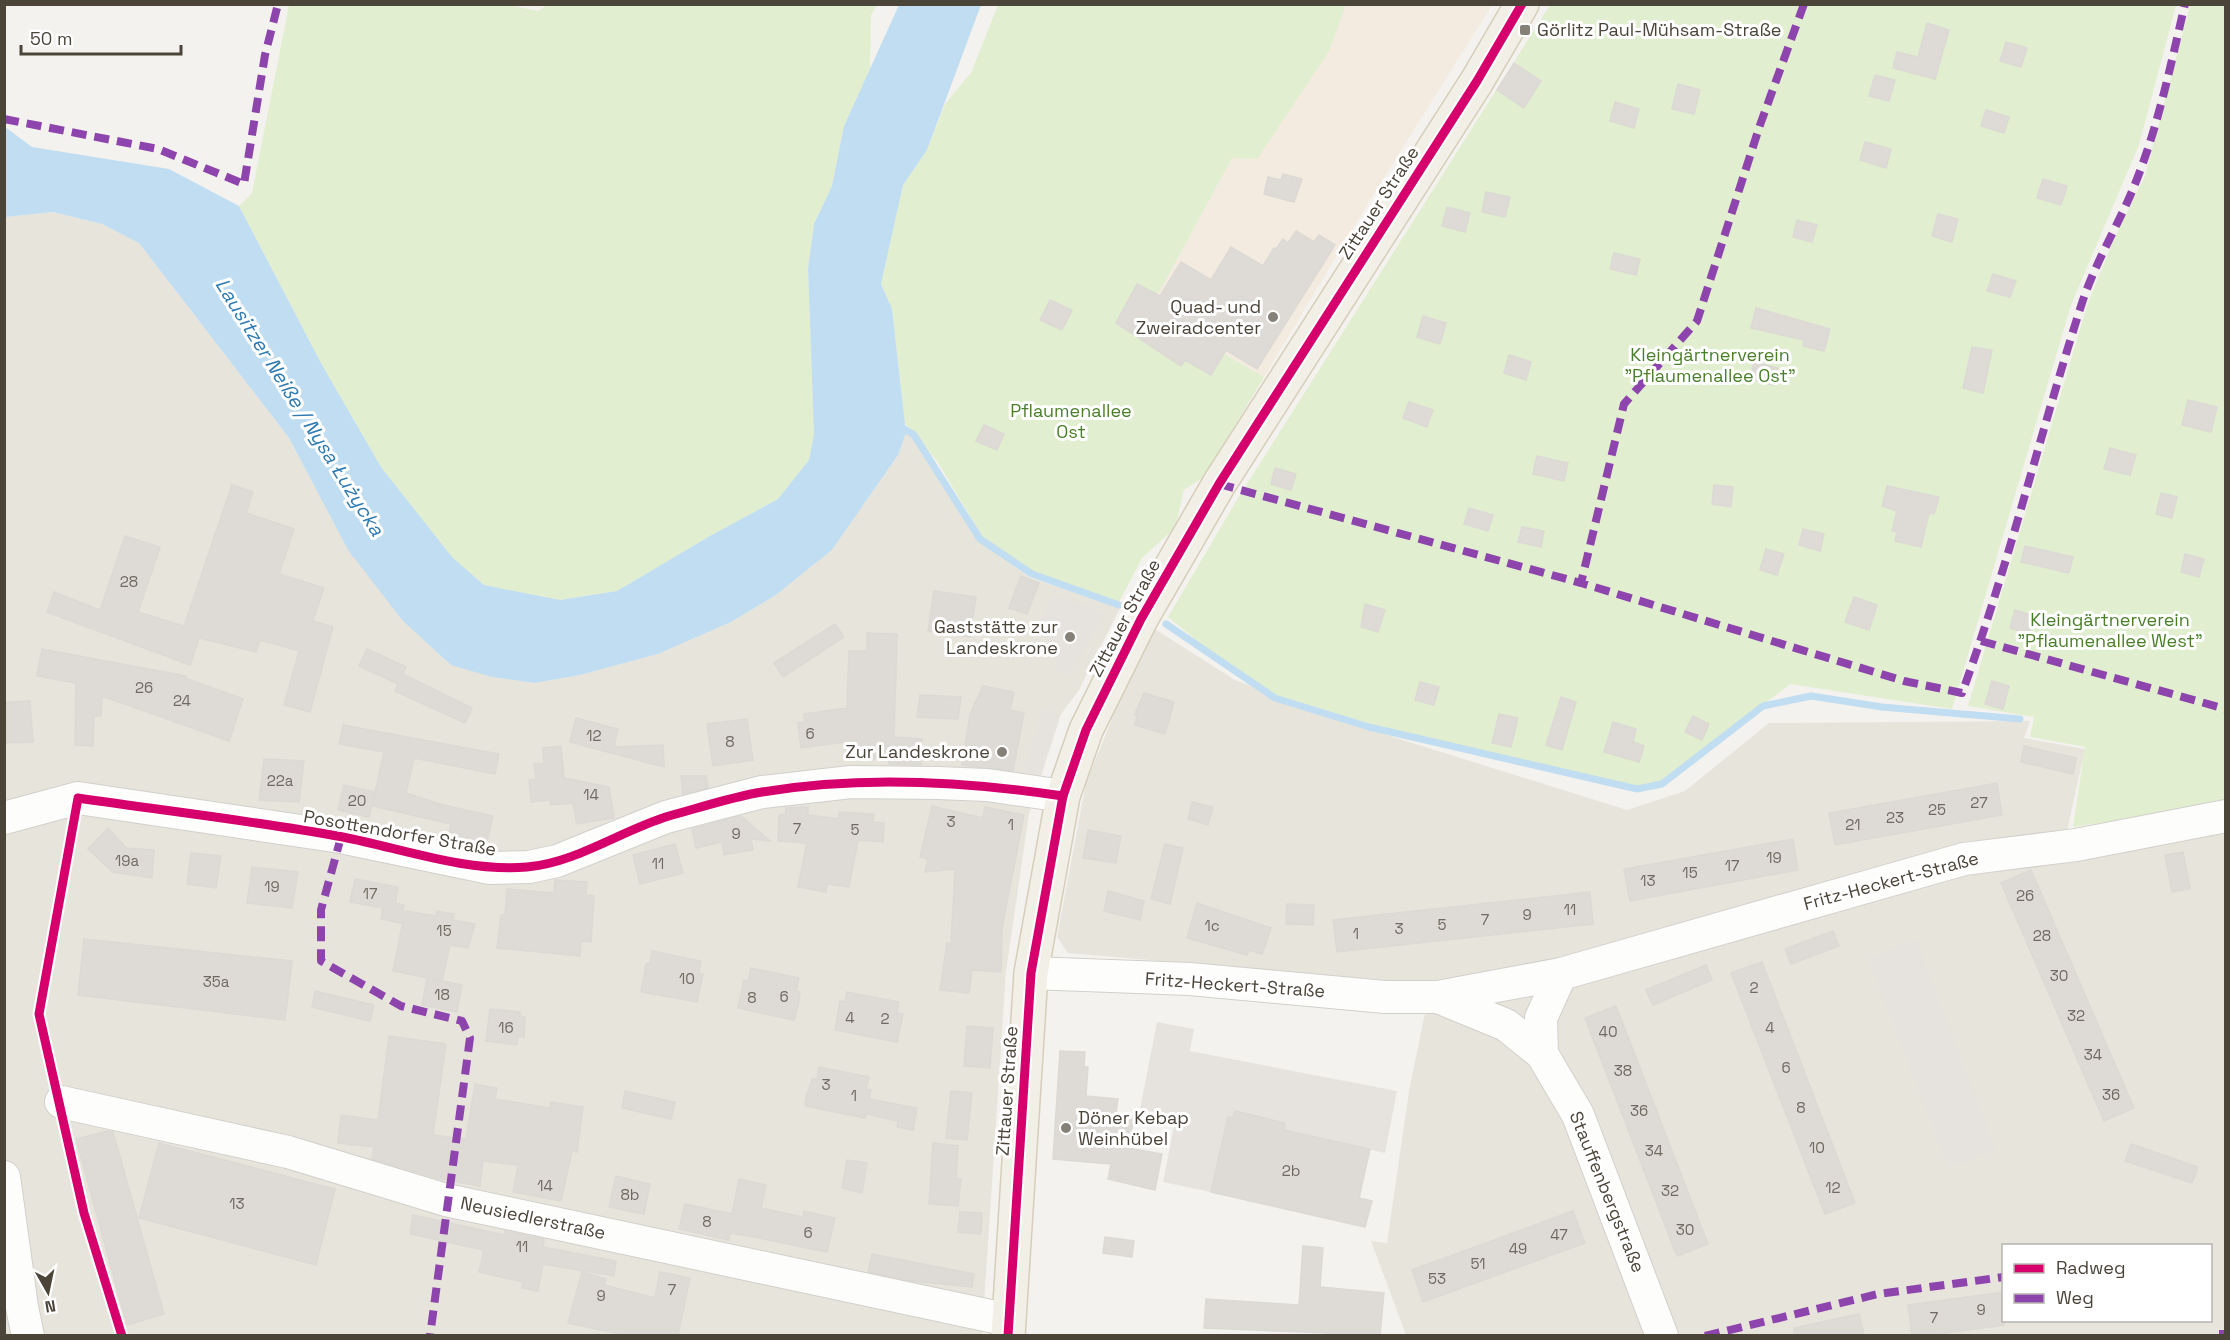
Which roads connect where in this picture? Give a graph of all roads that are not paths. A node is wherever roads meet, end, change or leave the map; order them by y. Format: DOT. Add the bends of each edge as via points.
graph roads {
  1 [pos="1522,4"];
  2 [pos="1063,796"];
  3 [pos="2226,816"];
  4 [pos="4,818"];
  5 [pos="1031,973"];
  6 [pos="1561,974"];
  7 [pos="1438,997"];
  8 [pos="1542,1054"];
  9 [pos="60,1102"];
  10 [pos="4,1177"];
  11 [pos="1009,1328"];
  12 [pos="28,1335"];
  13 [pos="1662,1335"];
  1 -- 2 [label="main road, Zittauer Straße" via="1477,81 1219,484 1106,689 1086,730"];
  2 -- 4 [label="street, Posottendorfer Straße" via="987,785 927,782 850,782 762,792 666,817 556,861 529,867 490,868 341,837 78,798"];
  2 -- 5 [label="main road, Zittauer Straße"];
  3 -- 6 [label="street, Fritz-Heckert-Straße" via="2076,845 1964,859"];
  5 -- 7 [label="street, Fritz-Heckert-Straße" via="1190,979 1385,997"];
  5 -- 11 [label="main road, Zittauer Straße"];
  6 -- 7 [label="street, Fritz-Heckert-Straße"];
  6 -- 8 [label="street" via="1541,1017"];
  7 -- 8 [label="street, Fritz-Heckert-Straße" via="1506,1025"];
  8 -- 13 [label="street, Stauffenbergstraße" via="1578,1115"];
  9 -- 11 [label="street, Neusiedlerstraße" via="288,1152 446,1200"];
  10 -- 12 [label="street"];
}
